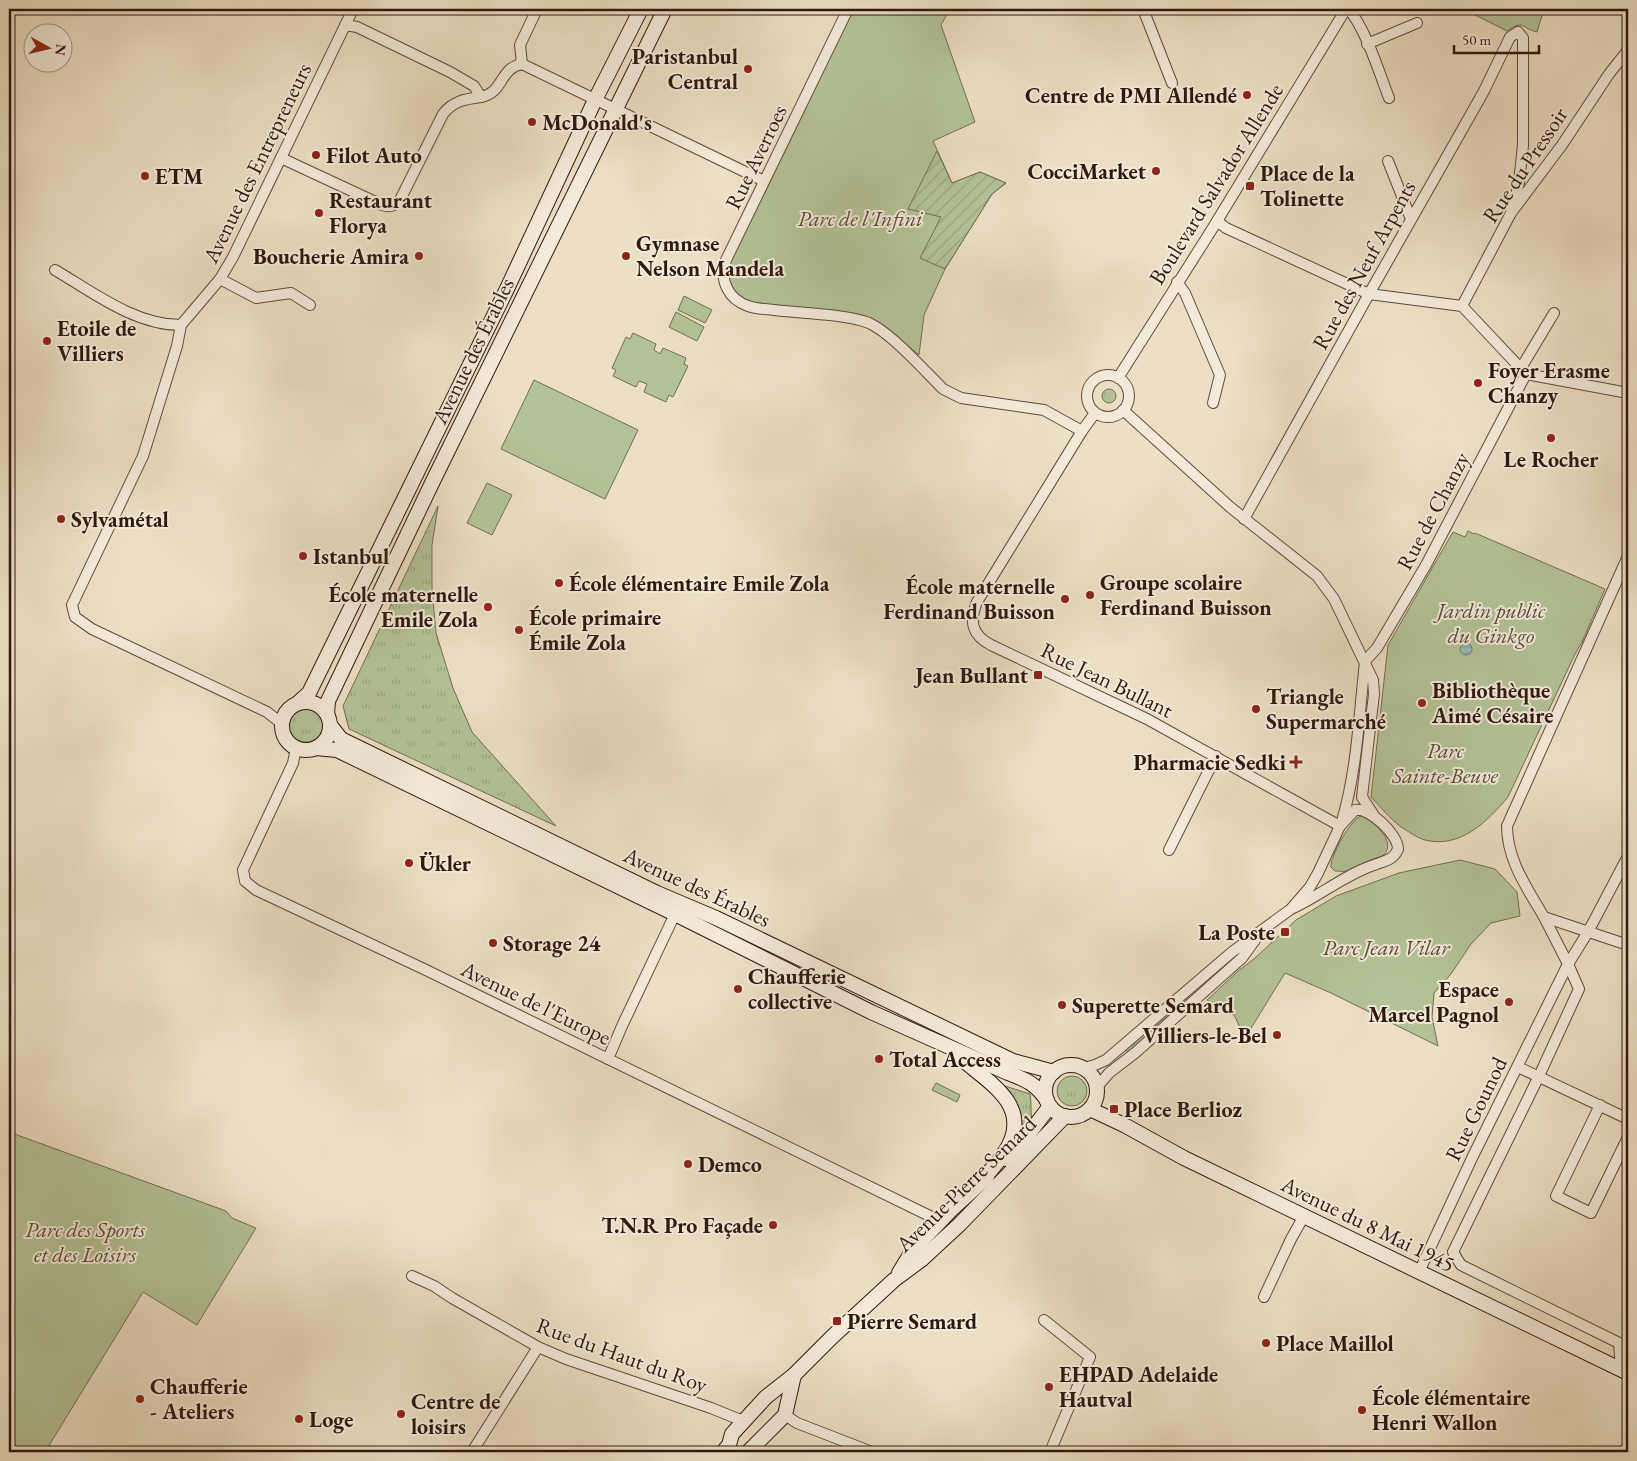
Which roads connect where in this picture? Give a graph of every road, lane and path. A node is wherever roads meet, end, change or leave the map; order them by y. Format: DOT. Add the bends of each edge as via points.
graph roads {
  1 [pos="353,9"];
  2 [pos="537,9"];
  3 [pos="641,9"];
  4 [pos="665,9"];
  5 [pos="848,9"];
  6 [pos="1143,9"];
  7 [pos="1347,9"];
  8 [pos="1417,22"];
  9 [pos="345,25"];
  10 [pos="1367,44"];
  11 [pos="1628,50"];
  12 [pos="522,64"];
  13 [pos="1172,83"];
  14 [pos="481,97"];
  15 [pos="1390,98"];
  16 [pos="595,100"];
  17 [pos="615,109"];
  18 [pos="281,158"];
  19 [pos="1388,160"];
  20 [pos="764,182"];
  21 [pos="1511,213"];
  22 [pos="1411,219"];
  23 [pos="1217,221"];
  24 [pos="55,270"];
  25 [pos="220,279"];
  26 [pos="1177,282"];
  27 [pos="1369,294"];
  28 [pos="310,305"];
  29 [pos="1462,306"];
  30 [pos="1554,313"];
  31 [pos="181,325"];
  32 [pos="1524,371"];
  33 [pos="1118,378"];
  34 [pos="1628,392"];
  35 [pos="1213,404"];
  36 [pos="1124,410"];
  37 [pos="1095,414"];
  38 [pos="1082,431"];
  39 [pos="1244,519"];
  40 [pos="1628,556"];
  41 [pos="1365,662"];
  42 [pos="299,702"];
  43 [pos="328,719"];
  44 [pos="281,723"];
  45 [pos="296,748"];
  46 [pos="316,748"];
  47 [pos="1216,756"];
  48 [pos="1375,817"];
  49 [pos="1340,826"];
  50 [pos="1168,850"];
  51 [pos="1628,856"];
  52 [pos="1291,909"];
  53 [pos="675,914"];
  54 [pos="1544,917"];
  55 [pos="1588,932"];
  56 [pos="1260,933"];
  57 [pos="1628,945"];
  58 [pos="1568,964"];
  59 [pos="870,1012"];
  60 [pos="608,1059"];
  61 [pos="1518,1066"];
  62 [pos="1083,1068"];
  63 [pos="1054,1072"];
  64 [pos="1539,1076"];
  65 [pos="1096,1087"];
  66 [pos="1048,1103"];
  67 [pos="1600,1105"];
  68 [pos="1090,1109"];
  69 [pos="1065,1116"];
  70 [pos="1628,1119"];
  71 [pos="1628,1137"];
  72 [pos="981,1182"];
  73 [pos="1304,1216"];
  74 [pos="940,1221"];
  75 [pos="1419,1272"];
  76 [pos="412,1276"];
  77 [pos="894,1280"];
  78 [pos="1264,1297"];
  79 [pos="1044,1320"];
  80 [pos="538,1347"];
  81 [pos="1625,1372"];
  82 [pos="794,1375"];
  83 [pos="769,1394"];
  84 [pos="787,1409"];
  85 [pos="743,1421"];
  86 [pos="729,1450"];
  87 [pos="472,1452"];
  88 [pos="748,1452"];
  89 [pos="872,1452"];
  90 [pos="1050,1452"];
  1 -- 9 [label="street, Avenue des Entrepreneurs"];
  2 -- 12 [label="street" via="520,45"];
  3 -- 16 [label="main road, Avenue des Érables"];
  4 -- 17 [label="main road, Avenue des Érables"];
  5 -- 20 [label="street, Rue Averroes"];
  6 -- 13 [label="street"];
  7 -- 10 [label="street" via="1354,15"];
  7 -- 23 [label="street, Boulevard Salvador Allende"];
  8 -- 10 [label="street"];
  9 -- 14 [label="street" via="358,27 450,72 474,86"];
  9 -- 18 [label="street, Avenue des Entrepreneurs"];
  10 -- 15 [label="street"];
  11 -- 21 [label="street, Rue du Pressoir"];
  12 -- 14 [label="street" via="508,70 496,90"];
  12 -- 16 [label="street"];
  14 -- 18 [label="street" via="457,101 448,107 394,206 382,205"];
  16 -- 17 [label="street"];
  16 -- 42 [label="main road, Avenue des Érables" via="506,291 310,693"];
  17 -- 20 [label="street"];
  17 -- 43 [label="main road, Avenue des Érables" via="328,701"];
  18 -- 25 [label="street, Avenue des Entrepreneurs"];
  19 -- 22 [label="street"];
  20 -- 38 [label="street, Rue Averroes" via="726,260 723,274 727,288 736,300 762,309 868,322 885,332 952,394 1044,410"];
  21 -- 22 [label="street, Rue des Neuf Arpents" via="1520,183 1523,145 1523,38 1518,32 1510,37 1484,91"];
  21 -- 29 [label="street, Rue du Pressoir"];
  22 -- 27 [label="street, Rue des Neuf Arpents"];
  23 -- 26 [label="street, Boulevard Salvador Allende"];
  23 -- 27 [label="street"];
  24 -- 31 [label="street" via="139,318 164,325"];
  25 -- 28 [label="street" via="256,298 291,293"];
  25 -- 31 [label="street, Avenue des Entrepreneurs"];
  26 -- 33 [label="street, Boulevard Salvador Allende"];
  26 -- 35 [label="street" via="1185,292 1220,375"];
  27 -- 29 [label="street"];
  27 -- 39 [label="street, Rue des Neuf Arpents"];
  29 -- 32 [label="street"];
  30 -- 32 [label="street, Rue de Chanzy"];
  31 -- 44 [label="street, Avenue des Entrepreneurs" via="143,456 72,605 74,617 92,629 268,712"];
  32 -- 34 [label="street"];
  32 -- 41 [label="street, Rue de Chanzy" via="1426,565 1377,648"];
  33 -- 36 [label="street" via="1128,393"];
  33 -- 37 [label="street" via="1104,376 1088,388 1088,402"];
  36 -- 37 [label="street" via="1107,418"];
  36 -- 39 [label="street"];
  37 -- 38 [label="street, Rue Jean Bullant"];
  38 -- 47 [label="street, Rue Jean Bullant" via="977,602 973,615 974,629 991,645"];
  39 -- 41 [label="street" via="1326,586"];
  40 -- 54 [label="street" via="1507,826 1513,862"];
  41 -- 48 [label="street" via="1373,680 1374,694 1362,798"];
  41 -- 49 [label="street" via="1352,778"];
  42 -- 43 [label="main road" via="307,701 322,707"];
  42 -- 44 [label="main road" via="287,710"];
  43 -- 46 [label="main road" via="326,738"];
  43 -- 63 [label="main road, Avenue des Érables" via="341,739 1013,1061"];
  44 -- 45 [label="main road" via="284,738"];
  45 -- 46 [label="main road"];
  45 -- 60 [label="street, Avenue de l'Europe" via="293,763 243,870 246,881 256,890"];
  46 -- 53 [label="main road, Avenue des Érables" via="337,750"];
  47 -- 49 [label="street, Rue Jean Bullant"];
  47 -- 50 [label="street"];
  48 -- 49 [label="street" via="1358,809 1350,813"];
  48 -- 52 [label="street" via="1398,844 1393,857 1350,875"];
  49 -- 52 [label="street" via="1318,873"];
  51 -- 55 [label="street, Rue Gounod"];
  52 -- 56 [label="street"];
  53 -- 59 [label="main road, Avenue des Érables"];
  53 -- 60 [label="street"];
  54 -- 55 [label="street"];
  54 -- 58 [label="street"];
  55 -- 57 [label="street"];
  55 -- 58 [label="street, Rue Gounod"];
  56 -- 62 [label="street" via="1232,952 1106,1060"];
  56 -- 65 [label="street" via="1242,958"];
  58 -- 61 [label="street, Rue Gounod"];
  58 -- 64 [label="street" via="1579,990"];
  59 -- 66 [label="main road, Avenue des Érables" via="1030,1082"];
  59 -- 72 [label="main road, Avenue des Érables" via="964,1061 1007,1098 1014,1115 1014,1132 1009,1146"];
  60 -- 74 [label="street, Avenue de l'Europe"];
  61 -- 64 [label="street"];
  61 -- 75 [label="street, Rue Gounod"];
  62 -- 63 [label="main road" via="1071,1065"];
  62 -- 65 [label="main road" via="1092,1076"];
  63 -- 66 [label="main road" via="1046,1085"];
  64 -- 67 [label="street"];
  64 -- 81 [label="street" via="1453,1252 1461,1266 1619,1344"];
  65 -- 68 [label="main road" via="1097,1094"];
  66 -- 69 [label="main road"];
  66 -- 72 [label="main road, Avenue Pierre Semard" via="1014,1153"];
  67 -- 70 [label="street"];
  67 -- 71 [label="street" via="1556,1196 1591,1213"];
  68 -- 69 [label="main road" via="1079,1116"];
  68 -- 73 [label="main road, Avenue du 8 Mai 1945"];
  69 -- 77 [label="main road, Avenue Pierre Semard" via="960,1224"];
  72 -- 74 [label="main road, Avenue Pierre Semard"];
  73 -- 75 [label="main road, Avenue du 8 Mai 1945"];
  73 -- 78 [label="street"];
  74 -- 77 [label="main road, Avenue Pierre Semard" via="913,1250"];
  75 -- 81 [label="main road, Avenue du 8 Mai 1945"];
  76 -- 80 [label="street, Rue du Haut du Roy"];
  77 -- 82 [label="main road, Avenue Pierre Semard"];
  79 -- 90 [label="street" via="1090,1357"];
  80 -- 85 [label="street, Rue du Haut du Roy"];
  80 -- 87 [label="street"];
  82 -- 83 [label="main road, Avenue Pierre Semard"];
  82 -- 84 [label="main road"];
  83 -- 84 [label="main road" via="784,1396"];
  83 -- 85 [label="main road, Avenue Pierre Semard"];
  84 -- 88 [label="main road"];
  84 -- 89 [label="street" via="797,1423"];
  85 -- 86 [label="main road, Avenue Pierre Semard" via="732,1434"];
}
